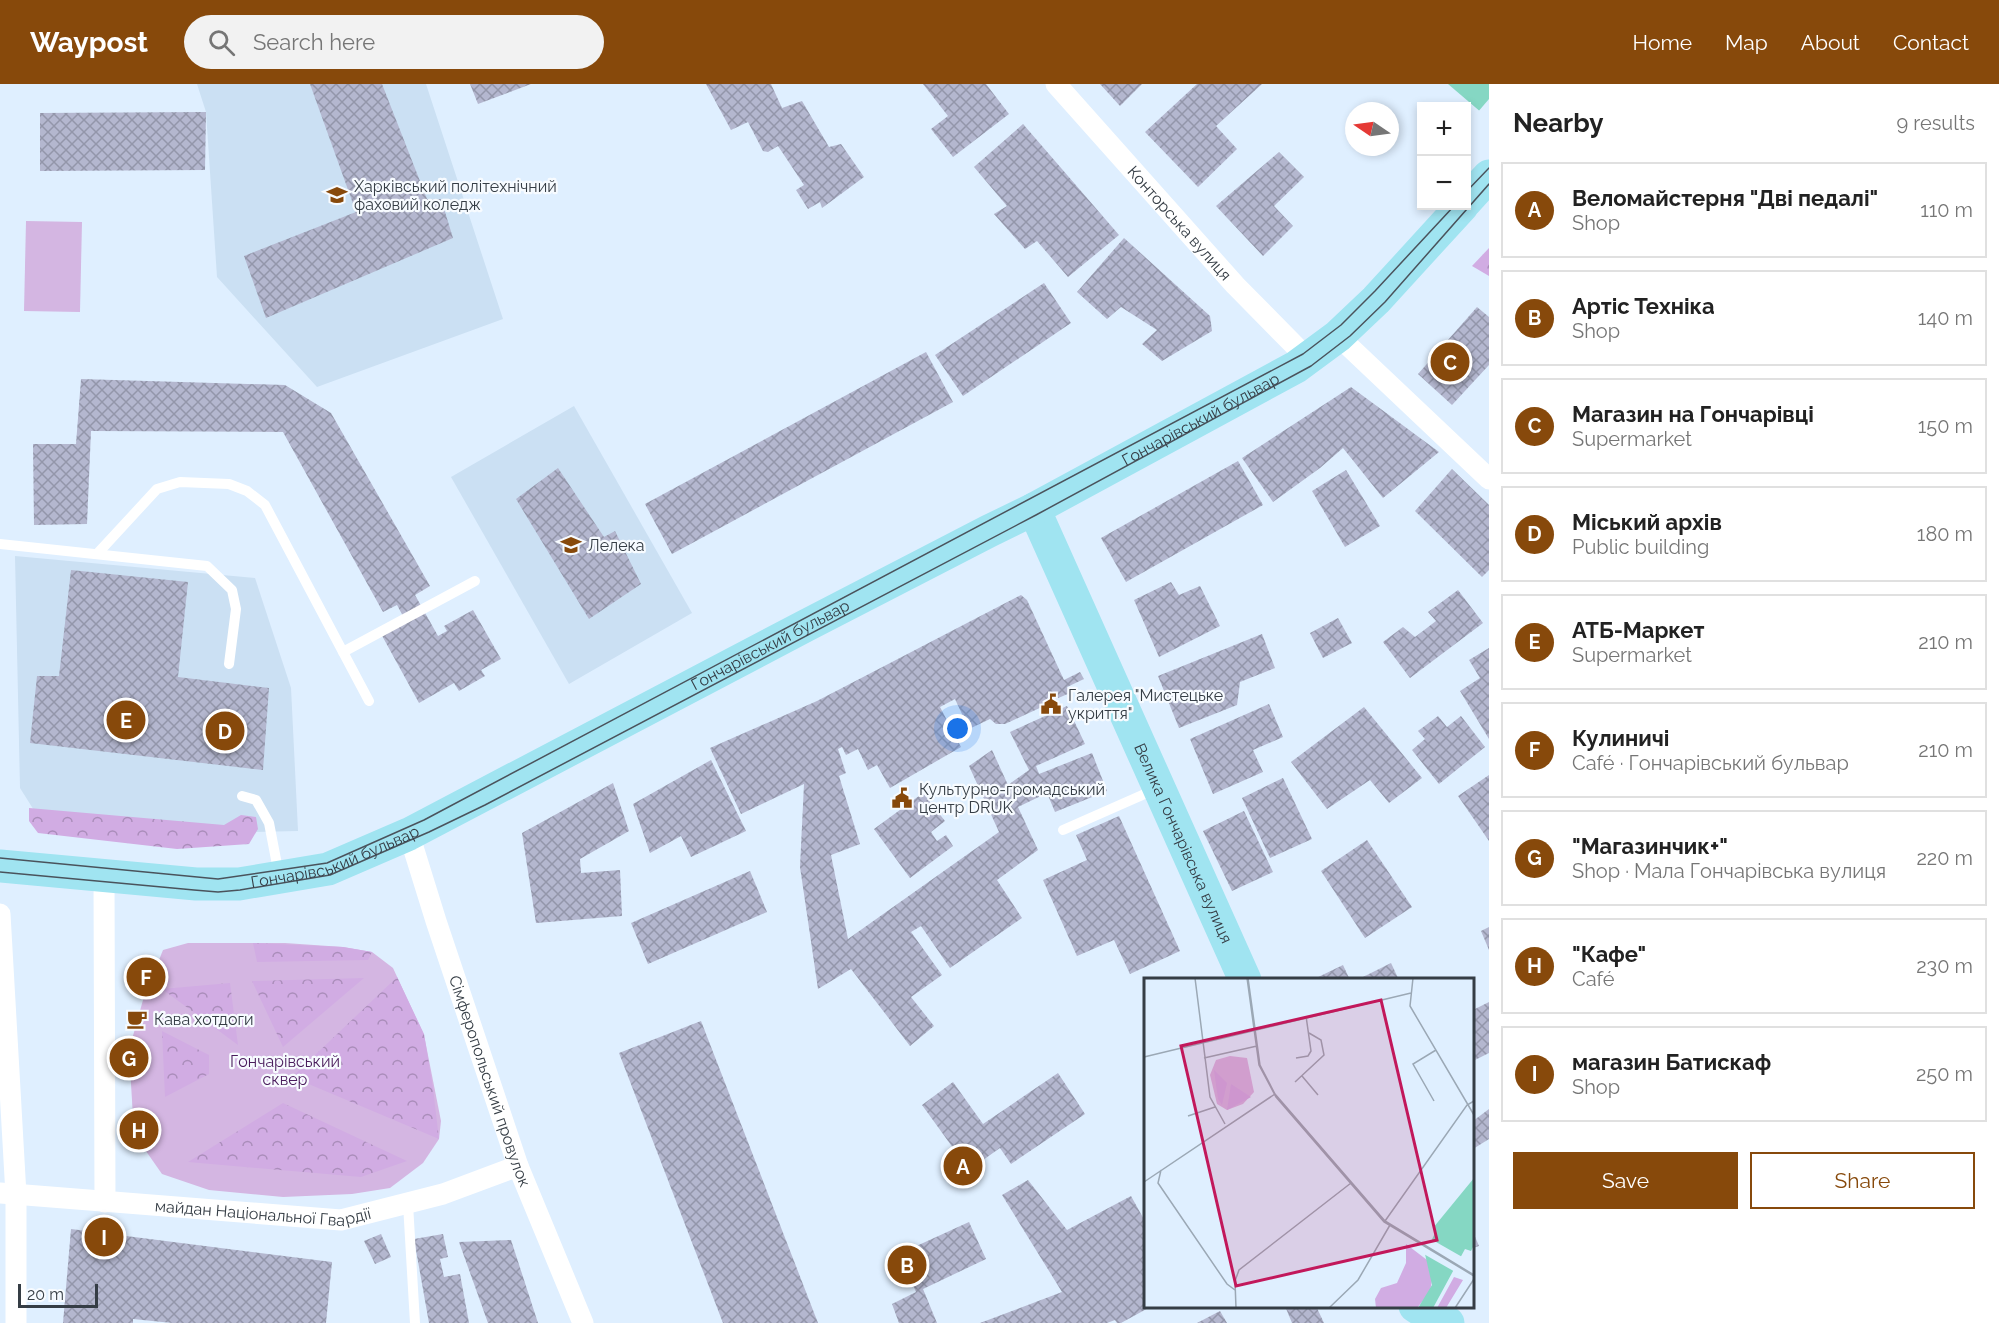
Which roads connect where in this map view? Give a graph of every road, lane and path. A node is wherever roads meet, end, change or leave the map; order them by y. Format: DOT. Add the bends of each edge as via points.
graph roads {
  1 [pos="1056,84"];
  2 [pos="1489,176"];
  3 [pos="1471,196"];
  4 [pos="1458,210"];
  5 [pos="1338,336"];
  6 [pos="1308,359"];
  7 [pos="1489,479"];
  8 [pos="1034,509"];
  9 [pos="0,544"];
  10 [pos="97,554"];
  11 [pos="475,581"];
  12 [pos="343,652"];
  13 [pos="229,664"];
  14 [pos="369,701"];
  15 [pos="1159,788"];
  16 [pos="242,796"];
  17 [pos="1063,830"];
  18 [pos="409,834"];
  19 [pos="0,866"];
  20 [pos="104,876"];
  21 [pos="280,878"];
  22 [pos="0,914"];
  23 [pos="1244,978"];
  24 [pos="518,1166"];
  25 [pos="8,1194"];
  26 [pos="105,1202"];
  27 [pos="408,1204"];
  28 [pos="1418,1308"];
  29 [pos="16,1323"];
  30 [pos="415,1323"];
  31 [pos="583,1323"];
  32 [pos="1448,1323"];
  1 -- 6 [label="street, Конторська вулиця" via="1235,285"];
  2 -- 3 [label="main road"];
  4 -- 5 [label="main road, Гончарівський бульвар"];
  5 -- 6 [label="main road, Гончарівський бульвар"];
  5 -- 7 [label="street"];
  6 -- 8 [label="main road, Гончарівський бульвар"];
  8 -- 15 [label="main road, Велика Гончарівська вулиця"];
  8 -- 18 [label="main road, Гончарівський бульвар"];
  9 -- 10 [label="lane"];
  10 -- 12 [label="lane" via="157,489 180,482 229,484 247,491 265,505"];
  10 -- 13 [label="lane" via="207,566 232,590 236,609"];
  11 -- 12 [label="lane"];
  12 -- 14 [label="lane"];
  15 -- 17 [label="lane"];
  15 -- 23 [label="main road, Велика Гончарівська вулиця"];
  16 -- 21 [label="lane" via="256,800 269,823"];
  18 -- 21 [label="main road, Гончарівський бульвар" via="328,869"];
  18 -- 24 [label="street, Сімферопольський провулок"];
  19 -- 20 [label="main road, Гончарівський бульвар"];
  20 -- 21 [label="main road, Гончарівський бульвар" via="219,885"];
  20 -- 26 [label="street"];
  22 -- 25 [label="street"];
  24 -- 27 [label="street, майдан Національної Гвардії"];
  24 -- 31 [label="street, Сімферопольський провулок"];
  25 -- 26 [label="street, майдан Національної Гвардії"];
  25 -- 29 [label="street"];
  26 -- 27 [label="street, майдан Національної Гвардії" via="341,1220"];
  27 -- 30 [label="lane"];
  28 -- 32 [label="main road"];
}
